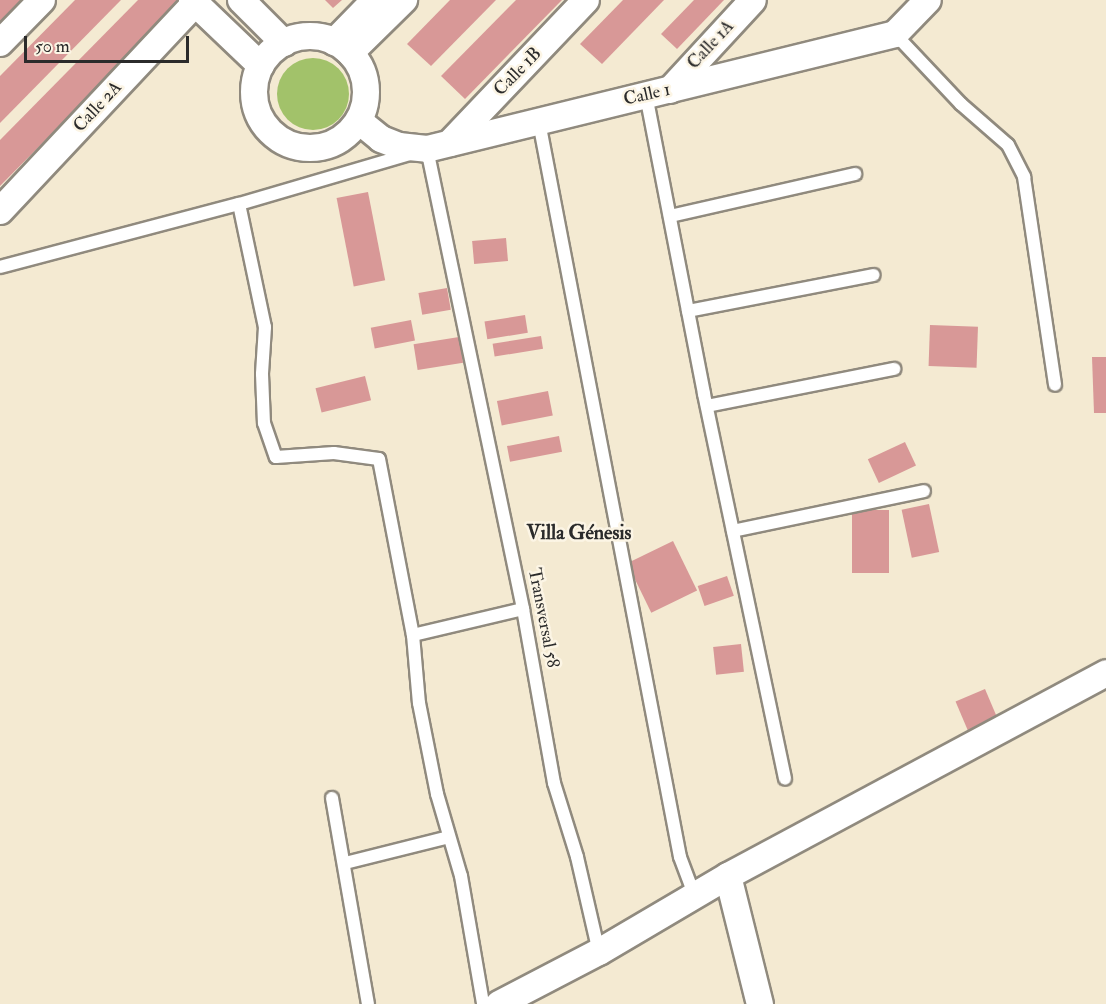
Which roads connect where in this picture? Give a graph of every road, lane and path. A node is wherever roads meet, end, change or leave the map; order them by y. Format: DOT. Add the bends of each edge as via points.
graph roads {
  1 [pos="42,0"];
  2 [pos="241,0"];
  3 [pos="375,0"];
  4 [pos="404,0"];
  5 [pos="586,0"];
  6 [pos="753,0"];
  7 [pos="925,1"];
  8 [pos="194,2"];
  9 [pos="895,34"];
  10 [pos="0,43"];
  11 [pos="284,43"];
  12 [pos="342,47"];
  13 [pos="261,66"];
  14 [pos="658,93"];
  15 [pos="359,121"];
  16 [pos="539,122"];
  17 [pos="439,146"];
  18 [pos="855,174"];
  19 [pos="239,204"];
  20 [pos="0,211"];
  21 [pos="670,216"];
  22 [pos="0,267"];
  23 [pos="874,275"];
  24 [pos="688,311"];
  25 [pos="894,369"];
  26 [pos="1055,385"];
  27 [pos="707,406"];
  28 [pos="924,491"];
  29 [pos="733,531"];
  30 [pos="524,609"];
  31 [pos="414,635"];
  32 [pos="1106,673"];
  33 [pos="785,779"];
  34 [pos="332,798"];
  35 [pos="449,837"];
  36 [pos="345,863"];
  37 [pos="728,876"];
  38 [pos="695,897"];
  39 [pos="598,952"];
  40 [pos="368,1004"];
  41 [pos="483,1004"];
  42 [pos="499,1004"];
  43 [pos="760,1004"];
  1 -- 10 [label="street"];
  2 -- 11 [label="street"];
  3 -- 12 [label="street"];
  4 -- 12 [label="street"];
  5 -- 17 [label="street, Calle 1B"];
  6 -- 14 [label="street, Calle 1A"];
  7 -- 9 [label="street"];
  8 -- 13 [label="street"];
  8 -- 20 [label="street, Calle 2A"];
  9 -- 14 [label="street, Calle 1"];
  9 -- 26 [label="lane" via="961,104 1008,144 1024,177"];
  11 -- 12 [label="street" via="309,37"];
  11 -- 13 [label="street"];
  12 -- 15 [label="street" via="361,68 366,85 366,104"];
  13 -- 15 [label="street" via="255,104 262,122 275,136 292,145 330,145"];
  14 -- 16 [label="street, Calle 1"];
  14 -- 21 [label="lane"];
  15 -- 17 [label="street, Calle 1" via="381,139 399,146"];
  16 -- 17 [label="street, Calle 1"];
  16 -- 38 [label="lane" via="680,857"];
  17 -- 19 [label="lane"];
  17 -- 30 [label="lane, Transversal 58"];
  18 -- 21 [label="lane"];
  19 -- 22 [label="lane"];
  19 -- 31 [label="lane" via="265,327 264,423 276,457 334,453 379,459"];
  21 -- 24 [label="lane"];
  23 -- 24 [label="lane"];
  24 -- 27 [label="lane"];
  25 -- 27 [label="lane"];
  27 -- 29 [label="lane"];
  28 -- 29 [label="lane"];
  29 -- 33 [label="lane"];
  30 -- 31 [label="lane"];
  30 -- 39 [label="lane, Transversal 58" via="554,783 577,857"];
  31 -- 35 [label="lane" via="418,703"];
  32 -- 37 [label="street"];
  34 -- 36 [label="lane"];
  35 -- 36 [label="lane"];
  35 -- 41 [label="lane" via="461,876"];
  36 -- 40 [label="lane"];
  37 -- 38 [label="street"];
  37 -- 43 [label="street"];
  38 -- 39 [label="street"];
  39 -- 42 [label="street"];
}
